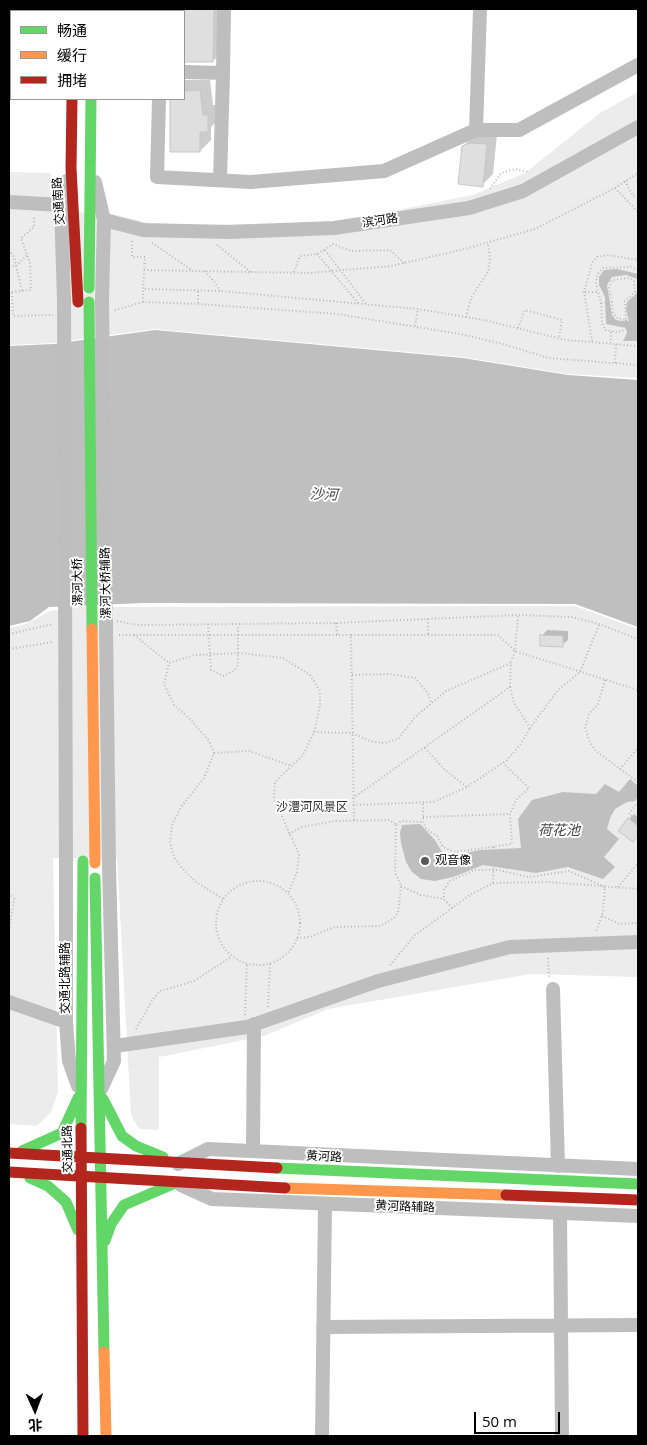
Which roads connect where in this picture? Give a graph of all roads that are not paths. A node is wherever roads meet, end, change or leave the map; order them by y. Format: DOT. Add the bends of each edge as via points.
graph roads {
  1 [pos="224,9"];
  2 [pos="480,9"];
  3 [pos="638,65"];
  4 [pos="185,72"];
  5 [pos="223,74"];
  6 [pos="72,100"];
  7 [pos="91,100"];
  8 [pos="159,100"];
  9 [pos="638,127"];
  10 [pos="476,130"];
  11 [pos="90,163"];
  12 [pos="71,168"];
  13 [pos="220,180"];
  14 [pos="9,202"];
  15 [pos="61,205"];
  16 [pos="104,220"];
  17 [pos="95,304"];
  18 [pos="82,802"];
  19 [pos="83,856"];
  20 [pos="638,942"];
  21 [pos="553,989"];
  22 [pos="9,1002"];
  23 [pos="66,1022"];
  24 [pos="249,1026"];
  25 [pos="121,1045"];
  26 [pos="81,1092"];
  27 [pos="99,1092"];
  28 [pos="253,1150"];
  29 [pos="13,1153"];
  30 [pos="82,1156"];
  31 [pos="102,1158"];
  32 [pos="177,1164"];
  33 [pos="558,1166"];
  34 [pos="638,1169"];
  35 [pos="14,1172"];
  36 [pos="83,1178"];
  37 [pos="102,1179"];
  38 [pos="176,1183"];
  39 [pos="638,1184"];
  40 [pos="638,1200"];
  41 [pos="325,1204"];
  42 [pos="560,1213"];
  43 [pos="638,1216"];
  44 [pos="82,1244"];
  45 [pos="103,1247"];
  46 [pos="638,1325"];
  47 [pos="560,1326"];
  48 [pos="323,1327"];
  49 [pos="82,1436"];
  50 [pos="106,1436"];
  51 [pos="322,1436"];
  52 [pos="562,1436"];
  1 -- 5 [label="street"];
  2 -- 10 [label="street"];
  3 -- 10 [label="street" via="520,130"];
  4 -- 5 [label="street"];
  5 -- 13 [label="street"];
  6 -- 12 [label="main road, 交通南路"];
  7 -- 11 [label="main road"];
  8 -- 13 [label="street" via="157,177"];
  9 -- 16 [label="street, 滨河路" via="523,191 477,205 334,228 229,232 143,230"];
  10 -- 13 [label="street" via="384,171 251,182"];
  11 -- 16 [label="street, 漯河大桥辅路"];
  11 -- 17 [label="main road"];
  12 -- 15 [label="street"];
  12 -- 17 [label="main road, 交通南路"];
  14 -- 15 [label="street"];
  15 -- 23 [label="street, 交通北路辅路, bridge"];
  16 -- 17 [label="street, 漯河大桥辅路"];
  17 -- 18 [label="main road, 漯河大桥"];
  17 -- 25 [label="street, 漯河大桥辅路, bridge" via="109,866"];
  17 -- 27 [label="main road, 漯河大桥, bridge" via="95,863"];
  19 -- 26 [label="main road, 交通北路"];
  20 -- 24 [label="street" via="510,948 378,981"];
  21 -- 33 [label="street"];
  22 -- 23 [label="street"];
  23 -- 26 [label="street, 交通北路辅路" via="69,1062"];
  24 -- 25 [label="street"];
  24 -- 28 [label="street"];
  25 -- 27 [label="street"];
  26 -- 29 [label="main road" via="62,1133"];
  26 -- 30 [label="main road, 交通北路"];
  27 -- 31 [label="main road"];
  27 -- 32 [label="main road" via="122,1136 136,1146"];
  28 -- 32 [label="street" via="208,1149"];
  28 -- 33 [label="street"];
  29 -- 30 [label="main road, 黄河路"];
  30 -- 31 [label="main road, 黄河路"];
  30 -- 36 [label="main road, 交通北路"];
  31 -- 32 [label="main road, 黄河路"];
  31 -- 37 [label="main road"];
  32 -- 39 [label="main road, 黄河路"];
  33 -- 34 [label="street"];
  35 -- 36 [label="main road"];
  35 -- 44 [label="main road" via="48,1186 66,1202"];
  36 -- 37 [label="main road"];
  36 -- 44 [label="main road, 交通北路"];
  37 -- 38 [label="main road"];
  37 -- 45 [label="main road"];
  38 -- 40 [label="main road"];
  38 -- 41 [label="street, 黄河路辅路" via="212,1199"];
  38 -- 45 [label="main road" via="124,1205 111,1224"];
  41 -- 42 [label="street, 黄河路辅路"];
  41 -- 48 [label="street"];
  42 -- 43 [label="street, 黄河路辅路"];
  42 -- 47 [label="street"];
  44 -- 49 [label="main road, 交通北路"];
  45 -- 50 [label="main road"];
  46 -- 47 [label="street"];
  47 -- 48 [label="street"];
  47 -- 52 [label="street"];
  48 -- 51 [label="street"];
}
